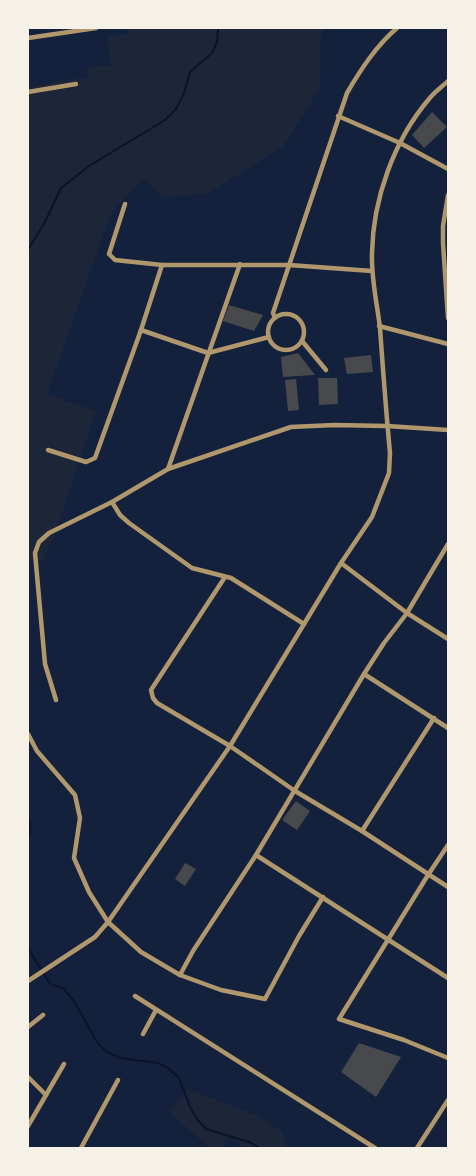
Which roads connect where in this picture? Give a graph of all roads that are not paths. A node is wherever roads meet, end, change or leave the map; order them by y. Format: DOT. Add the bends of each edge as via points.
graph roads {
  1 [pos="96,28"];
  2 [pos="397,28"];
  3 [pos="28,38"];
  4 [pos="448,81"];
  5 [pos="76,84"];
  6 [pos="28,92"];
  7 [pos="338,116"];
  8 [pos="400,143"];
  9 [pos="448,169"];
  10 [pos="448,195"];
  11 [pos="125,204"];
  12 [pos="162,264"];
  13 [pos="240,264"];
  14 [pos="289,264"];
  15 [pos="372,271"];
  16 [pos="275,318"];
  17 [pos="448,318"];
  18 [pos="379,326"];
  19 [pos="141,330"];
  20 [pos="269,337"];
  21 [pos="302,341"];
  22 [pos="448,344"];
  23 [pos="208,353"];
  24 [pos="326,370"];
  25 [pos="387,426"];
  26 [pos="448,430"];
  27 [pos="48,450"];
  28 [pos="168,469"];
  29 [pos="112,502"];
  30 [pos="448,544"];
  31 [pos="341,563"];
  32 [pos="225,577"];
  33 [pos="407,613"];
  34 [pos="304,624"];
  35 [pos="448,639"];
  36 [pos="364,674"];
  37 [pos="56,700"];
  38 [pos="434,718"];
  39 [pos="448,728"];
  40 [pos="28,734"];
  41 [pos="230,746"];
  42 [pos="295,791"];
  43 [pos="362,831"];
  44 [pos="448,845"];
  45 [pos="256,855"];
  46 [pos="428,874"];
  47 [pos="448,887"];
  48 [pos="323,897"];
  49 [pos="108,922"];
  50 [pos="389,940"];
  51 [pos="180,975"];
  52 [pos="448,978"];
  53 [pos="28,981"];
  54 [pos="135,996"];
  55 [pos="156,1010"];
  56 [pos="43,1015"];
  57 [pos="28,1027"];
  58 [pos="143,1034"];
  59 [pos="448,1058"];
  60 [pos="64,1064"];
  61 [pos="28,1077"];
  62 [pos="118,1080"];
  63 [pos="46,1095"];
  64 [pos="448,1100"];
  65 [pos="28,1126"];
  66 [pos="83,1148"];
  67 [pos="375,1148"];
  68 [pos="417,1148"];
  1 -- 3 [label="street"];
  2 -- 7 [label="street" via="358,74"];
  4 -- 8 [label="street" via="429,98"];
  5 -- 6 [label="street"];
  7 -- 8 [label="street"];
  7 -- 14 [label="street"];
  8 -- 9 [label="street"];
  8 -- 15 [label="street" via="374,224"];
  10 -- 17 [label="street" via="442,243"];
  11 -- 12 [label="street" via="109,254 114,260"];
  12 -- 13 [label="street"];
  12 -- 19 [label="street"];
  13 -- 14 [label="street"];
  13 -- 23 [label="street"];
  14 -- 15 [label="street"];
  14 -- 16 [label="street" via="273,313"];
  15 -- 18 [label="street"];
  16 -- 20 [label="street" via="269,326"];
  16 -- 21 [label="street" via="287,314 298,319 304,329"];
  18 -- 22 [label="street"];
  18 -- 25 [label="street"];
  19 -- 23 [label="street"];
  19 -- 27 [label="street" via="95,458 86,462"];
  20 -- 21 [label="street" via="276,347 287,350"];
  20 -- 23 [label="street"];
  21 -- 24 [label="street"];
  23 -- 28 [label="street"];
  25 -- 26 [label="street"];
  25 -- 28 [label="street" via="291,427"];
  25 -- 31 [label="street" via="390,464 386,483 372,517"];
  28 -- 29 [label="street"];
  29 -- 32 [label="street" via="120,515 192,568"];
  29 -- 37 [label="street" via="49,533 39,542 35,553 45,664"];
  30 -- 33 [label="street"];
  31 -- 33 [label="street"];
  31 -- 34 [label="street"];
  32 -- 34 [label="street" via="232,578"];
  32 -- 41 [label="street" via="151,690 157,703"];
  33 -- 35 [label="street"];
  33 -- 36 [label="street"];
  34 -- 41 [label="street"];
  36 -- 38 [label="street"];
  36 -- 42 [label="street"];
  38 -- 39 [label="street"];
  38 -- 43 [label="street"];
  40 -- 49 [label="street" via="37,751 75,796 80,818 74,858 89,892"];
  41 -- 42 [label="street"];
  41 -- 49 [label="street"];
  42 -- 43 [label="street"];
  42 -- 45 [label="street"];
  43 -- 46 [label="street"];
  44 -- 46 [label="street"];
  45 -- 48 [label="street"];
  45 -- 51 [label="street"];
  46 -- 47 [label="street"];
  46 -- 50 [label="street"];
  48 -- 50 [label="street"];
  48 -- 51 [label="street" via="264,999 221,990"];
  49 -- 51 [label="street" via="141,952"];
  49 -- 53 [label="street" via="95,938"];
  50 -- 52 [label="street"];
  50 -- 59 [label="street" via="339,1019"];
  54 -- 55 [label="street"];
  55 -- 58 [label="street"];
  55 -- 67 [label="street"];
  56 -- 57 [label="street"];
  60 -- 63 [label="street"];
  61 -- 63 [label="street"];
  62 -- 66 [label="street"];
  63 -- 65 [label="street"];
  64 -- 68 [label="street"];
}
